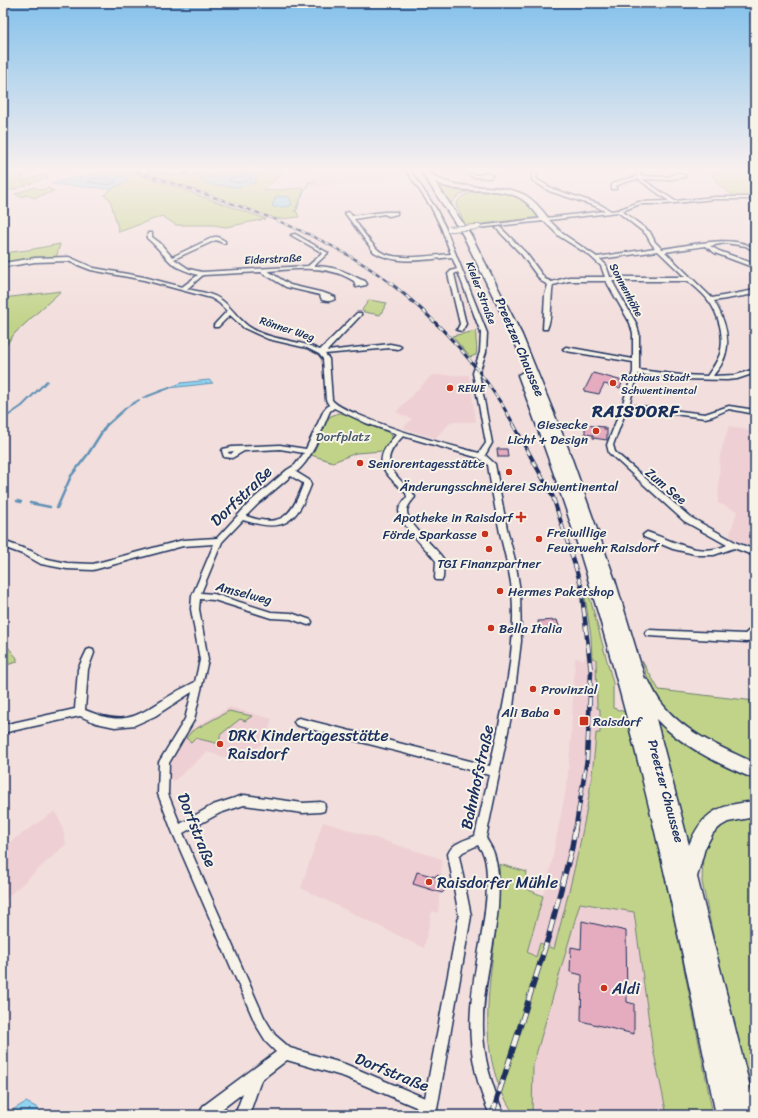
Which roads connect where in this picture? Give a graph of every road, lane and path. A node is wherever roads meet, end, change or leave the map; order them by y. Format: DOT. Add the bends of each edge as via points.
graph roads {
  1 [pos="354,222"];
  2 [pos="442,222"];
  3 [pos="452,222"];
  4 [pos="459,222"];
  5 [pos="518,222"];
  6 [pos="548,222"];
  7 [pos="634,222"];
  8 [pos="498,228"];
  9 [pos="447,230"];
  10 [pos="150,234"];
  11 [pos="293,235"];
  12 [pos="223,242"];
  13 [pos="706,245"];
  14 [pos="659,250"];
  15 [pos="755,251"];
  16 [pos="454,255"];
  17 [pos="597,258"];
  18 [pos="171,259"];
  19 [pos="3,265"];
  20 [pos="755,266"];
  21 [pos="309,267"];
  22 [pos="262,270"];
  23 [pos="460,270"];
  24 [pos="202,274"];
  25 [pos="608,278"];
  26 [pos="689,279"];
  27 [pos="356,280"];
  28 [pos="551,284"];
  29 [pos="184,288"];
  30 [pos="755,292"];
  31 [pos="322,294"];
  32 [pos="747,294"];
  33 [pos="755,299"];
  34 [pos="711,300"];
  35 [pos="230,312"];
  36 [pos="359,314"];
  37 [pos="216,326"];
  38 [pos="545,328"];
  39 [pos="460,330"];
  40 [pos="398,347"];
  41 [pos="566,349"];
  42 [pos="321,353"];
  43 [pos="636,361"];
  44 [pos="755,370"];
  45 [pos="636,372"];
  46 [pos="709,378"];
  47 [pos="333,405"];
  48 [pos="626,406"];
  49 [pos="755,412"];
  50 [pos="402,433"];
  51 [pos="242,449"];
  52 [pos="308,452"];
  53 [pos="482,456"];
  54 [pos="290,472"];
  55 [pos="241,517"];
  56 [pos="647,535"];
  57 [pos="219,541"];
  58 [pos="3,544"];
  59 [pos="734,545"];
  60 [pos="755,553"];
  61 [pos="439,578"];
  62 [pos="196,596"];
  63 [pos="308,622"];
  64 [pos="755,630"];
  65 [pos="649,633"];
  66 [pos="90,653"];
  67 [pos="635,668"];
  68 [pos="200,684"];
  69 [pos="80,712"];
  70 [pos="299,722"];
  71 [pos="3,729"];
  72 [pos="755,771"];
  73 [pos="495,772"];
  74 [pos="320,807"];
  75 [pos="755,809"];
  76 [pos="177,831"];
  77 [pos="480,840"];
  78 [pos="688,877"];
  79 [pos="286,1053"];
  80 [pos="256,1074"];
  81 [pos="208,1111"];
  82 [pos="430,1111"];
  83 [pos="242,1115"];
  84 [pos="497,1115"];
  85 [pos="727,1115"];
  86 [pos="746,1115"];
  1 -- 16 [label="street" via="376,251 383,256 394,259"];
  2 -- 9 [label="street, Kieler Straße"];
  3 -- 85 [label="highway, Preetzer Chaussee" via="508,336 568,496 615,646 675,878"];
  4 -- 67 [label="highway, Preetzer Chaussee" via="485,268 542,399 580,497"];
  5 -- 9 [label="street, bridge"];
  6 -- 17 [label="street, Sonnenhöhe" via="561,235"];
  7 -- 14 [label="street" via="648,233 650,240"];
  8 -- 28 [label="street" via="524,254 543,280"];
  9 -- 16 [label="street, Kieler Straße"];
  10 -- 18 [label="street" via="149,237"];
  11 -- 21 [label="street, Eiderstraße" via="326,253"];
  12 -- 18 [label="street" via="216,238"];
  13 -- 14 [label="street"];
  13 -- 15 [label="street" via="738,243 747,245"];
  13 -- 20 [label="street" via="717,252"];
  14 -- 17 [label="street"];
  14 -- 26 [label="street"];
  16 -- 23 [label="street, Kieler Straße"];
  17 -- 25 [label="street, Sonnenhöhe"];
  18 -- 24 [label="street" via="183,268"];
  19 -- 29 [label="street, Rönner Weg" via="35,260 69,260 93,269"];
  21 -- 22 [label="street, Eiderstraße"];
  21 -- 27 [label="street" via="325,267 345,273"];
  22 -- 24 [label="street, Eiderstraße"];
  22 -- 31 [label="street" via="288,286"];
  23 -- 39 [label="street" via="451,274 463,324"];
  23 -- 53 [label="street, Kieler Straße" via="484,333 476,373 489,438 488,447"];
  24 -- 29 [label="street"];
  25 -- 26 [label="street"];
  25 -- 28 [label="street" via="569,279"];
  25 -- 43 [label="street, Sonnenhöhe" via="633,323 636,333"];
  26 -- 34 [label="street"];
  28 -- 38 [label="street"];
  29 -- 35 [label="street, Rönner Weg" via="213,297"];
  30 -- 32 [label="street"];
  32 -- 33 [label="street"];
  32 -- 34 [label="street"];
  34 -- 46 [label="street" via="722,324 725,346 719,364"];
  35 -- 37 [label="street"];
  35 -- 42 [label="street, Rönner Weg" via="240,323 270,338"];
  36 -- 42 [label="street"];
  40 -- 42 [label="street"];
  41 -- 43 [label="street"];
  42 -- 47 [label="street, Rönner Weg" via="326,360 329,400"];
  43 -- 45 [label="street, Sonnenhöhe"];
  44 -- 46 [label="street" via="737,377"];
  45 -- 46 [label="street"];
  45 -- 48 [label="street, Zum See"];
  47 -- 50 [label="street"];
  47 -- 52 [label="street, Dorfstraße" via="328,410"];
  48 -- 49 [label="street" via="705,416 731,407"];
  48 -- 59 [label="street, Zum See" via="610,445 612,453 687,519"];
  50 -- 53 [label="street"];
  50 -- 61 [label="street" via="386,452 386,468 409,492 411,497 403,510 404,517 440,560"];
  51 -- 52 [label="street" via="280,447"];
  52 -- 54 [label="street, Dorfstraße" via="298,467"];
  53 -- 73 [label="street, Bahnhofstraße" via="491,464 511,560 518,619 508,707"];
  54 -- 55 [label="street, Dorfstraße"];
  54 -- 55 [label="street" via="307,485 287,519 269,523"];
  55 -- 57 [label="street, Dorfstraße"];
  56 -- 59 [label="street" via="669,545 708,553"];
  57 -- 58 [label="street" via="182,543 93,567 41,561"];
  57 -- 62 [label="street, Dorfstraße"];
  59 -- 60 [label="street, Zum See"];
  62 -- 63 [label="street, Amselweg" via="214,597 271,615 291,616"];
  62 -- 68 [label="street, Dorfstraße" via="195,609 204,660"];
  64 -- 65 [label="street" via="747,638"];
  66 -- 69 [label="street" via="83,669"];
  67 -- 72 [label="highway" via="656,709 666,720 702,744"];
  67 -- 78 [label="highway, Preetzer Chaussee"];
  68 -- 69 [label="street" via="135,721 115,723"];
  68 -- 76 [label="street, Dorfstraße" via="189,720 164,762 163,794"];
  69 -- 71 [label="street"];
  70 -- 73 [label="street"];
  73 -- 77 [label="street, Bahnhofstraße"];
  74 -- 76 [label="street" via="304,808 244,800 217,809"];
  75 -- 78 [label="highway" via="735,810 718,817 704,830 696,846"];
  76 -- 79 [label="street, Dorfstraße" via="260,1021 271,1039"];
  77 -- 82 [label="street, Bahnhofstraße" via="459,848 453,854 465,916"];
  77 -- 84 [label="street" via="490,856 493,884 476,1006 476,1037 480,1070 488,1098"];
  78 -- 86 [label="highway, Preetzer Chaussee"];
  79 -- 80 [label="street"];
  79 -- 82 [label="street, Dorfstraße" via="345,1071"];
  80 -- 81 [label="street"];
  80 -- 83 [label="street"];
}
